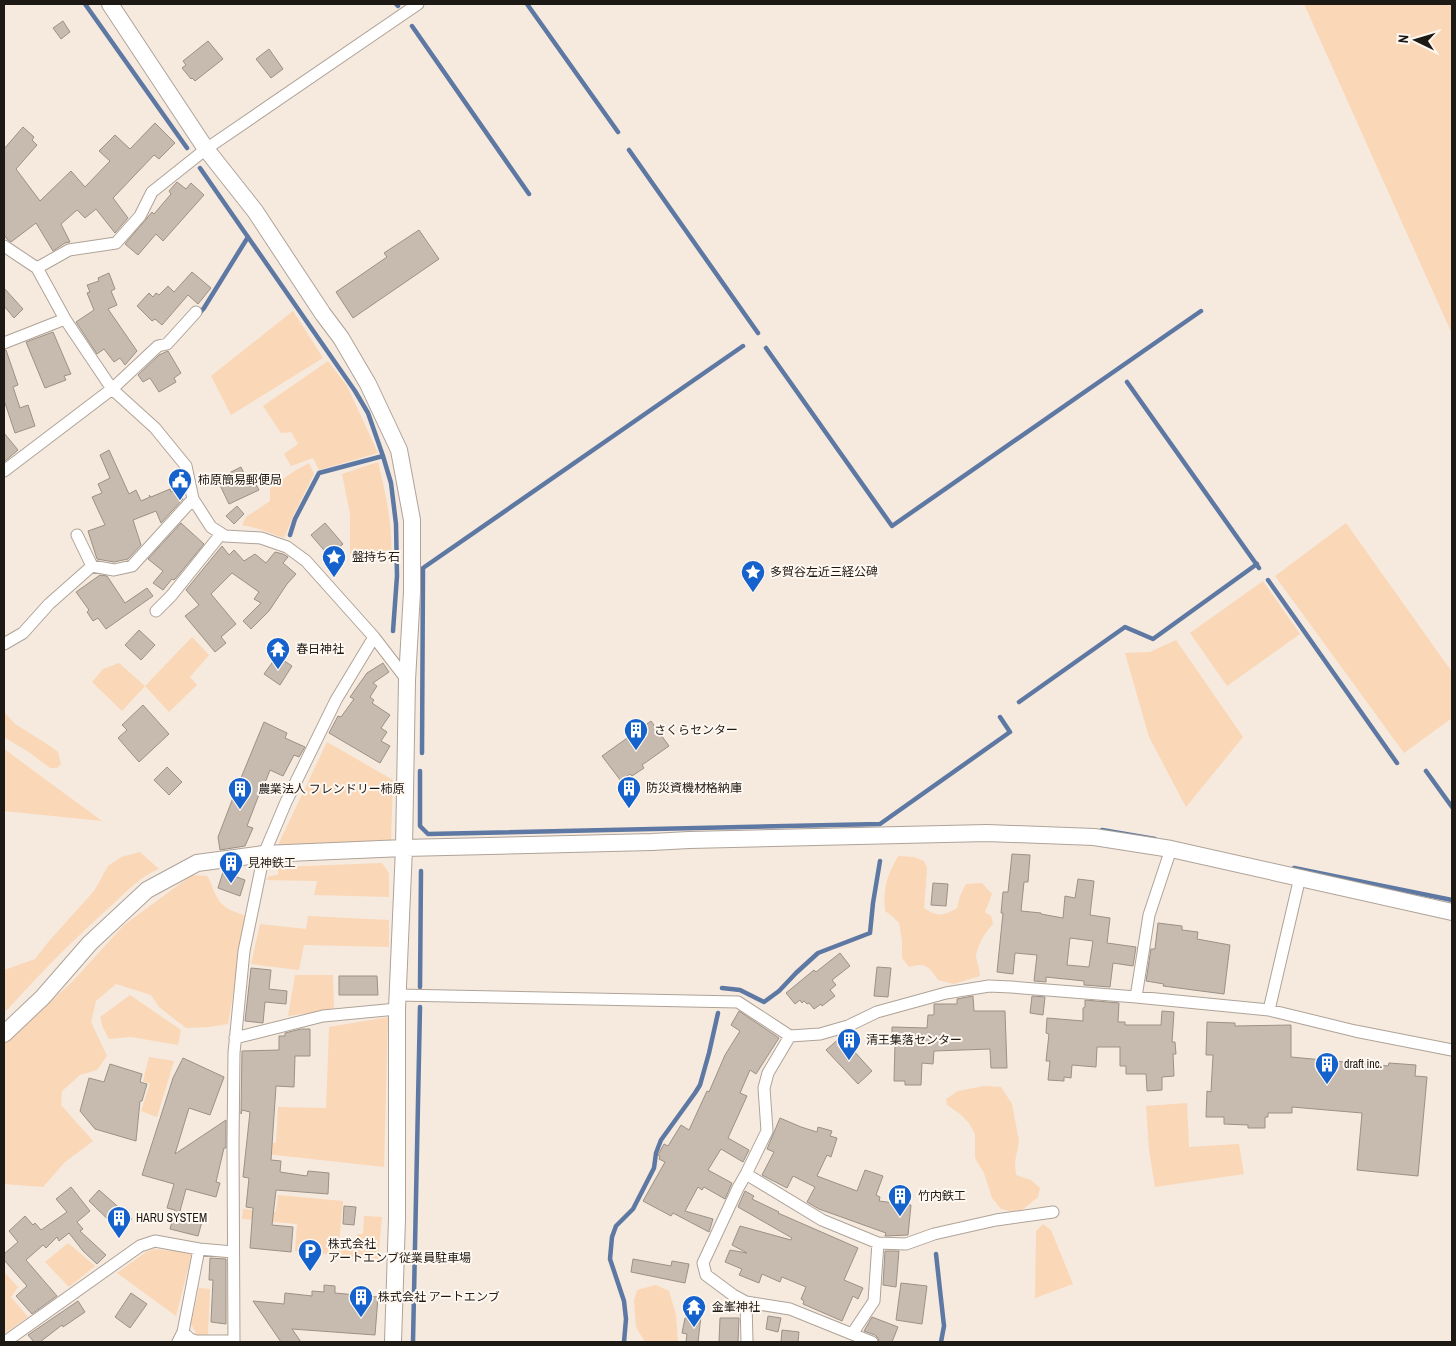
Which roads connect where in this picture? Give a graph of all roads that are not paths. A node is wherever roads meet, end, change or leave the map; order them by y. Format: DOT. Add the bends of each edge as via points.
graph roads {
  1 [pos="110,4"];
  2 [pos="418,4"];
  3 [pos="206,149"];
  4 [pos="4,246"];
  5 [pos="36,268"];
  6 [pos="196,312"];
  7 [pos="64,319"];
  8 [pos="4,343"];
  9 [pos="112,389"];
  10 [pos="4,471"];
  11 [pos="193,499"];
  12 [pos="221,534"];
  13 [pos="77,535"];
  14 [pos="92,566"];
  15 [pos="156,611"];
  16 [pos="374,637"];
  17 [pos="4,644"];
  18 [pos="408,680"];
  19 [pos="404,848"];
  20 [pos="1171,848"];
  21 [pos="264,854"];
  22 [pos="1300,877"];
  23 [pos="1452,912"];
  24 [pos="1136,997"];
  25 [pos="397,1002"];
  26 [pos="1269,1010"];
  27 [pos="4,1034"];
  28 [pos="790,1036"];
  29 [pos="235,1038"];
  30 [pos="1452,1050"];
  31 [pos="746,1174"];
  32 [pos="1053,1212"];
  33 [pos="878,1243"];
  34 [pos="199,1249"];
  35 [pos="233,1252"];
  36 [pos="746,1302"];
  37 [pos="852,1334"];
  38 [pos="180,1337"];
  39 [pos="6,1342"];
  40 [pos="233,1342"];
  41 [pos="393,1342"];
  42 [pos="747,1342"];
  43 [pos="872,1342"];
  1 -- 3 [label="street"];
  2 -- 3 [label="street"];
  3 -- 5 [label="street" via="152,192 140,216 116,243 69,250"];
  3 -- 18 [label="street" via="255,211 341,338 368,384 399,450 412,520"];
  4 -- 5 [label="street"];
  5 -- 7 [label="street"];
  6 -- 9 [label="street" via="167,344 158,346"];
  7 -- 8 [label="street"];
  7 -- 9 [label="street"];
  9 -- 10 [label="street"];
  9 -- 11 [label="street" via="156,428 186,466"];
  11 -- 12 [label="street" via="211,527"];
  11 -- 14 [label="street" via="132,566 114,570"];
  12 -- 15 [label="street" via="172,596"];
  12 -- 16 [label="street" via="257,537 287,547 306,561"];
  13 -- 14 [label="street"];
  14 -- 17 [label="street" via="23,632"];
  16 -- 18 [label="street"];
  16 -- 21 [label="street" via="336,700"];
  18 -- 19 [label="street"];
  19 -- 20 [label="street" via="987,833 1094,837"];
  19 -- 21 [label="street"];
  19 -- 25 [label="street"];
  20 -- 22 [label="street"];
  20 -- 24 [label="street" via="1149,915"];
  21 -- 27 [label="street" via="197,863 147,890 90,943 43,997"];
  21 -- 29 [label="street" via="244,951"];
  22 -- 23 [label="street"];
  22 -- 26 [label="street"];
  24 -- 26 [label="street"];
  24 -- 28 [label="street" via="989,986 911,1002 820,1034"];
  25 -- 28 [label="street" via="738,1002"];
  25 -- 29 [label="street"];
  25 -- 41 [label="street" via="397,1219"];
  26 -- 30 [label="street"];
  28 -- 31 [label="street" via="768,1073 764,1088 767,1132"];
  29 -- 35 [label="street"];
  31 -- 33 [label="street" via="822,1220"];
  31 -- 36 [label="street" via="703,1263 706,1275"];
  32 -- 33 [label="street" via="996,1220 906,1244"];
  33 -- 37 [label="street" via="874,1301"];
  34 -- 35 [label="street"];
  34 -- 38 [label="street"];
  34 -- 39 [label="street" via="155,1241 140,1246"];
  35 -- 40 [label="street"];
  36 -- 37 [label="street" via="790,1310"];
  36 -- 42 [label="street"];
  37 -- 43 [label="street"];
  38 -- 40 [label="street" via="196,1342"];
}
